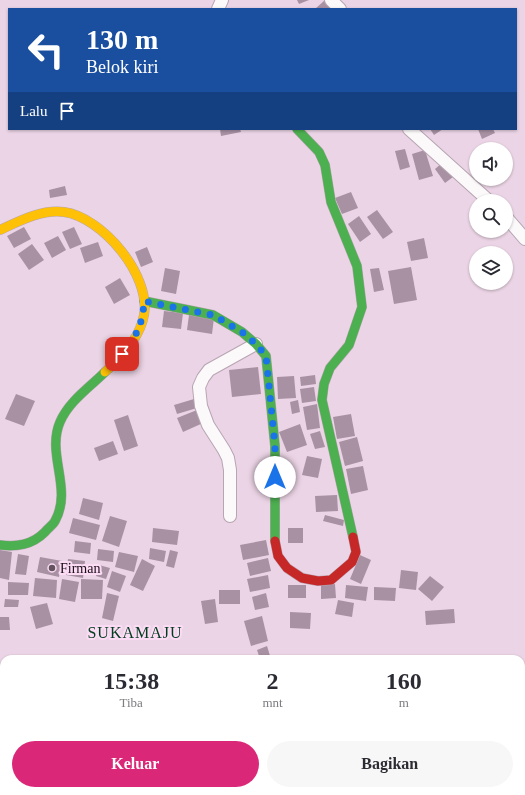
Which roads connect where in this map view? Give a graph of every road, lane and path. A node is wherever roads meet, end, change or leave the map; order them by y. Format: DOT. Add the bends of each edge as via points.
graph roads {
  1 [pos="331,0"];
  2 [pos="339,8"];
  3 [pos="297,130"];
  4 [pos="410,130"];
  5 [pos="481,194"];
  6 [pos="513,225"];
  7 [pos="0,230"];
  8 [pos="525,239"];
  9 [pos="144,301"];
  10 [pos="256,344"];
  11 [pos="230,516"];
  12 [pos="0,545"];
  1 -- 2 [label="street"];
  3 -- 10 [label="street" via="319,152 325,165 331,202 357,266 362,307 349,345 330,368 322,400 356,552 352,562 331,580 302,578 286,568 278,556 274,537 275,446 266,356"];
  4 -- 5 [label="street"];
  6 -- 8 [label="street"];
  7 -- 9 [label="street" via="35,214 60,211 75,214 87,220 110,239 134,272"];
  9 -- 10 [label="street" via="213,315 242,332"];
  9 -- 12 [label="street" via="144,314 130,344 111,367 77,399 57,430 62,501 61,511 54,524 33,542 16,546"];
  10 -- 11 [label="street" via="209,370 199,388 200,406 228,458"];
}
